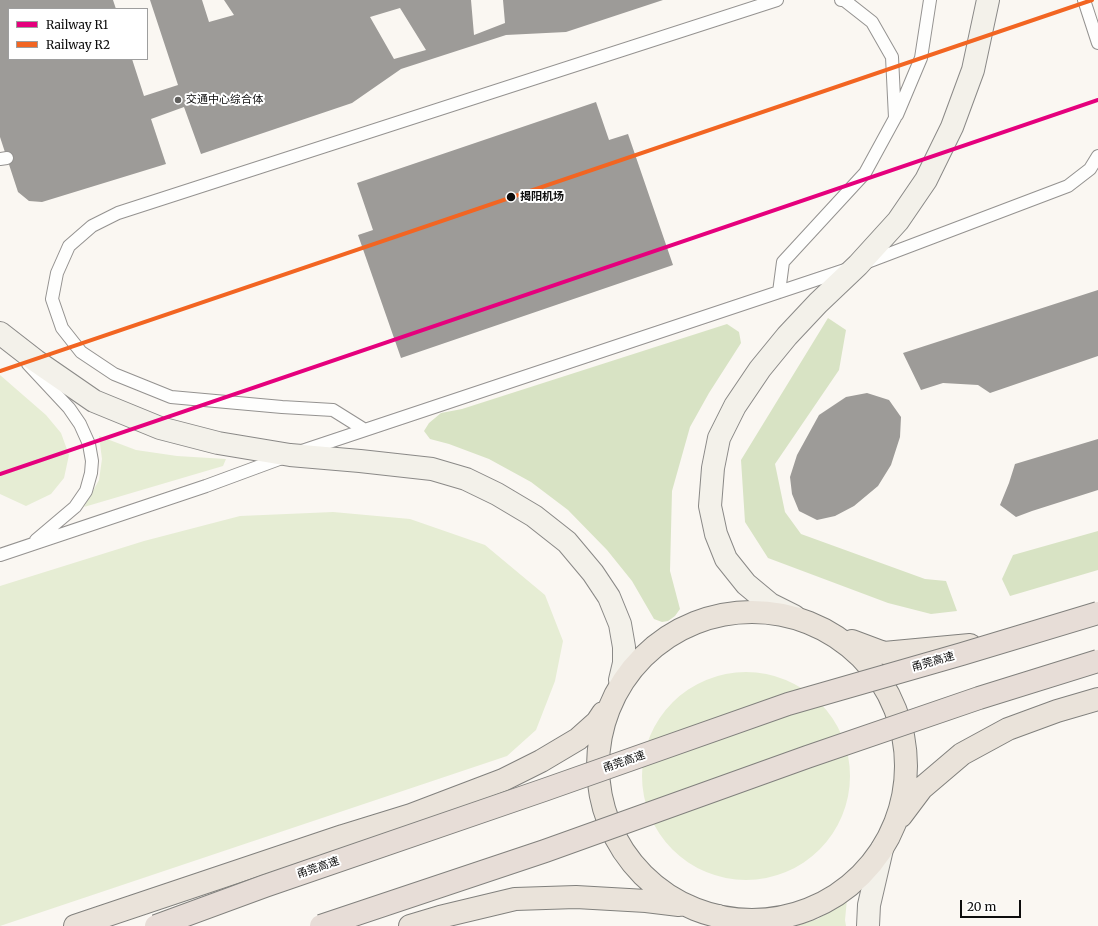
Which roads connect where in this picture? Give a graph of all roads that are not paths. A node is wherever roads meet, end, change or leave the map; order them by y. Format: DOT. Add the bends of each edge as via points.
graph roads {
  1 [pos="777,0"];
  2 [pos="841,0"];
  3 [pos="930,0"];
  4 [pos="988,0"];
  5 [pos="1084,0"];
  6 [pos="1098,42"];
  7 [pos="895,118"];
  8 [pos="1098,156"];
  9 [pos="858,265"];
  10 [pos="779,292"];
  11 [pos="0,333"];
  12 [pos="365,430"];
  13 [pos="290,455"];
  14 [pos="30,545"];
  15 [pos="0,555"];
  16 [pos="1098,607"];
  17 [pos="1098,613"];
  18 [pos="794,616"];
  19 [pos="833,634"];
  20 [pos="1098,661"];
  21 [pos="620,680"];
  22 [pos="1098,699"];
  23 [pos="608,705"];
  24 [pos="896,823"];
  25 [pos="882,849"];
  26 [pos="686,906"];
  27 [pos="727,921"];
  28 [pos="75,926"];
  29 [pos="156,926"];
  30 [pos="320,926"];
  31 [pos="410,926"];
  32 [pos="868,926"];
  1 -- 12 [label="lane" via="118,213 92,226 69,246 57,273 52,299 62,328 82,352 114,374 171,397 333,410"];
  2 -- 7 [label="lane" via="872,22 892,57"];
  3 -- 7 [label="lane" via="920,58"];
  4 -- 9 [label="street" via="973,70 952,127 926,180 898,221"];
  5 -- 6 [label="lane"];
  7 -- 10 [label="lane" via="865,173 783,262"];
  8 -- 9 [label="lane" via="1090,169 1068,186"];
  9 -- 10 [label="lane"];
  9 -- 18 [label="street" via="818,303 760,369 735,406 719,438 713,468 710,506 716,534 726,559 746,584 770,604"];
  10 -- 12 [label="lane"];
  11 -- 13 [label="street" via="94,401 160,428 218,443"];
  11 -- 14 [label="lane" via="80,424 89,444 92,461 86,491 75,507"];
  12 -- 13 [label="lane"];
  13 -- 14 [label="lane"];
  13 -- 21 [label="street" via="432,469 466,479 534,516 567,542 609,597 620,624 624,647"];
  14 -- 15 [label="lane"];
  16 -- 19 [label="main road" via="967,646 884,654"];
  17 -- 29 [label="highway, 甬莞高速, bridge" via="788,704"];
  18 -- 19 [label="main road"];
  18 -- 21 [label="main road" via="758,615 720,620 677,636 640,660"];
  19 -- 24 [label="main road" via="867,661 891,697 905,746 906,781"];
  20 -- 30 [label="highway, bridge" via="979,698 545,851"];
  21 -- 23 [label="main road"];
  22 -- 24 [label="main road" via="1008,729 962,754 922,788"];
  23 -- 26 [label="main road" via="599,733 596,762 598,792 606,821 620,847 638,871"];
  23 -- 28 [label="main road" via="597,722 578,739 503,780 411,815"];
  24 -- 25 [label="main road"];
  25 -- 27 [label="main road" via="852,884 811,908 765,919"];
  25 -- 32 [label="street" via="869,905"];
  26 -- 27 [label="main road"];
  26 -- 31 [label="main road" via="576,897 515,899"];
}
